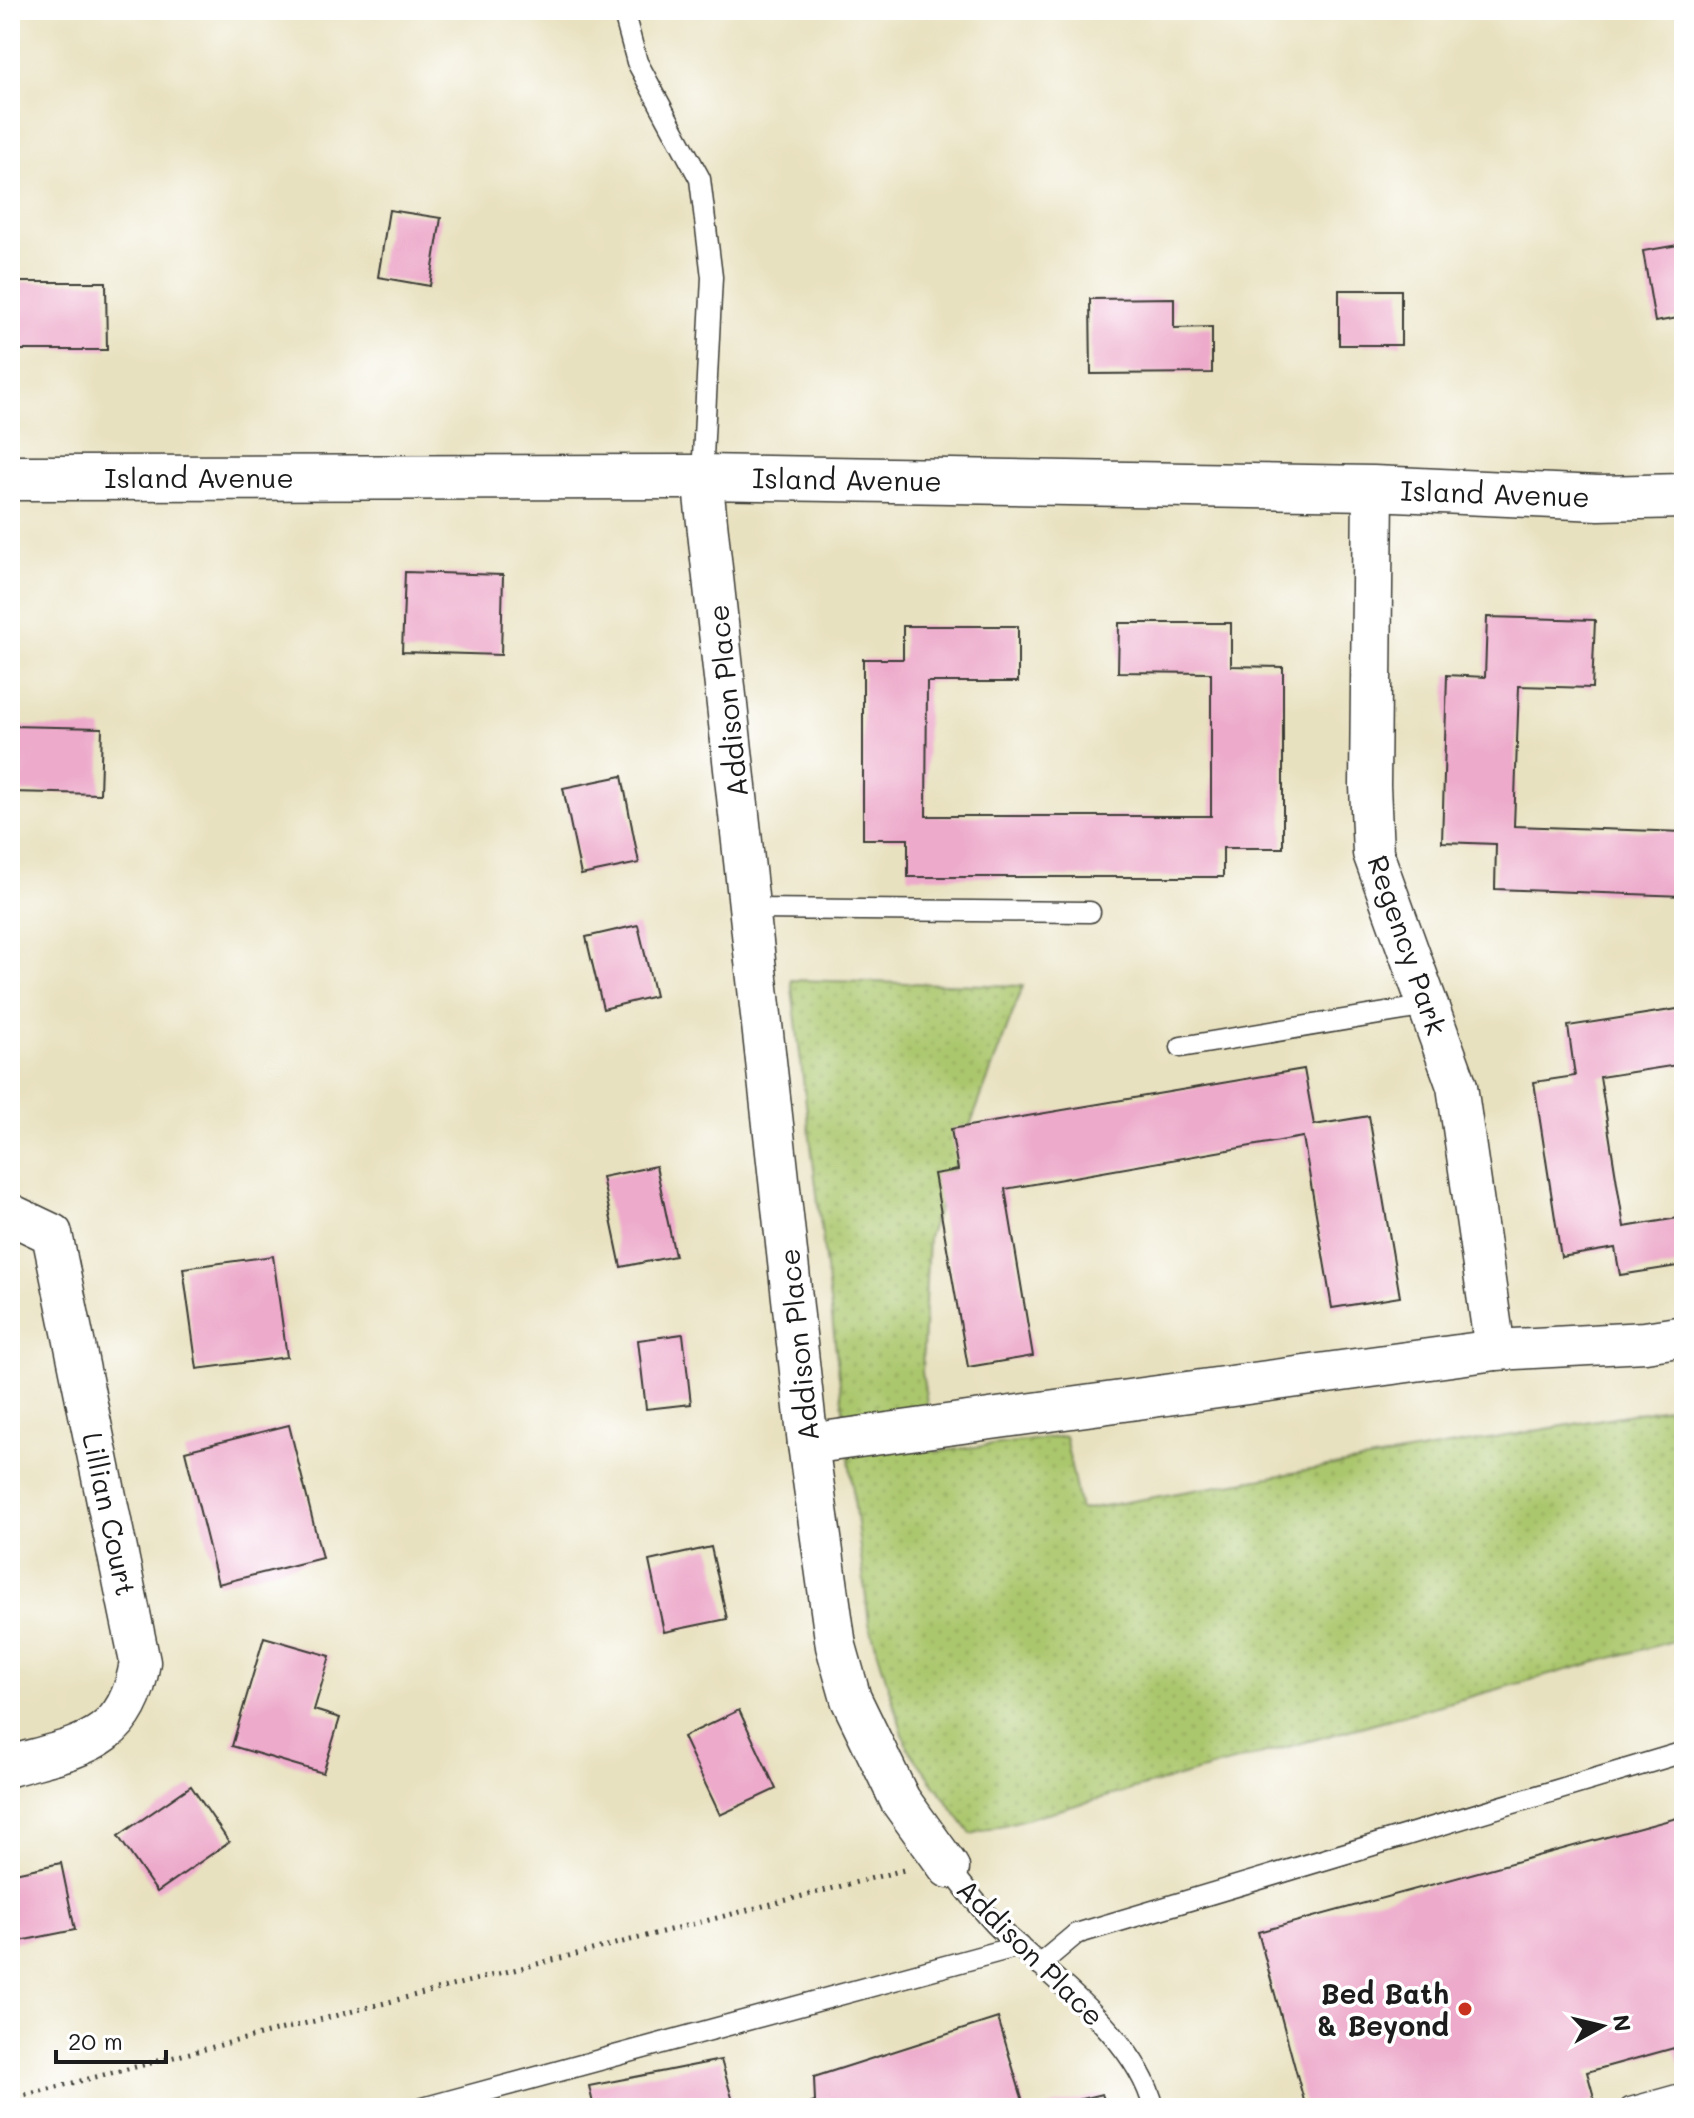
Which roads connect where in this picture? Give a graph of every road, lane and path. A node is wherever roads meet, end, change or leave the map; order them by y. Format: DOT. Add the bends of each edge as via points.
graph roads {
  1 [pos="623,10"];
  2 [pos="702,477"];
  3 [pos="10,478"];
  4 [pos="1373,488"];
  5 [pos="1684,496"];
  6 [pos="750,909"];
  7 [pos="1090,912"];
  8 [pos="1428,1006"];
  9 [pos="1181,1047"];
  10 [pos="10,1214"];
  11 [pos="1684,1336"];
  12 [pos="1495,1350"];
  13 [pos="808,1444"];
  14 [pos="1684,1752"];
  15 [pos="10,1766"];
  16 [pos="949,1868"];
  17 [pos="904,1870"];
  18 [pos="1019,1946"];
  19 [pos="1039,1965"];
  20 [pos="1684,2093"];
  21 [pos="10,2099"];
  22 [pos="423,2108"];
  23 [pos="1154,2108"];
  24 [pos="1630,2108"];
  1 -- 2 [label="lane" via="637,62 700,179 712,277"];
  2 -- 3 [label="street, Island Avenue"];
  2 -- 4 [label="street, Island Avenue"];
  2 -- 6 [label="street, Addison Place"];
  4 -- 5 [label="street, Island Avenue" via="1599,498"];
  4 -- 8 [label="street, Regency Park" via="1373,853"];
  6 -- 7 [label="lane"];
  6 -- 13 [label="street, Addison Place"];
  8 -- 9 [label="lane"];
  8 -- 12 [label="street, Regency Park" via="1457,1086"];
  10 -- 15 [label="street, Lillian Court" via="52,1234 140,1662 135,1690 119,1718 93,1741"];
  11 -- 12 [label="street"];
  12 -- 13 [label="street"];
  13 -- 16 [label="street, Addison Place" via="836,1646 851,1699 900,1800"];
  14 -- 19 [label="lane" via="1076,1934"];
  16 -- 18 [label="lane, Addison Place"];
  17 -- 21 [label="path"];
  18 -- 19 [label="lane, Addison Place"];
  18 -- 22 [label="lane"];
  19 -- 23 [label="lane, Addison Place" via="1115,2037 1142,2075"];
  20 -- 24 [label="lane"];
}
